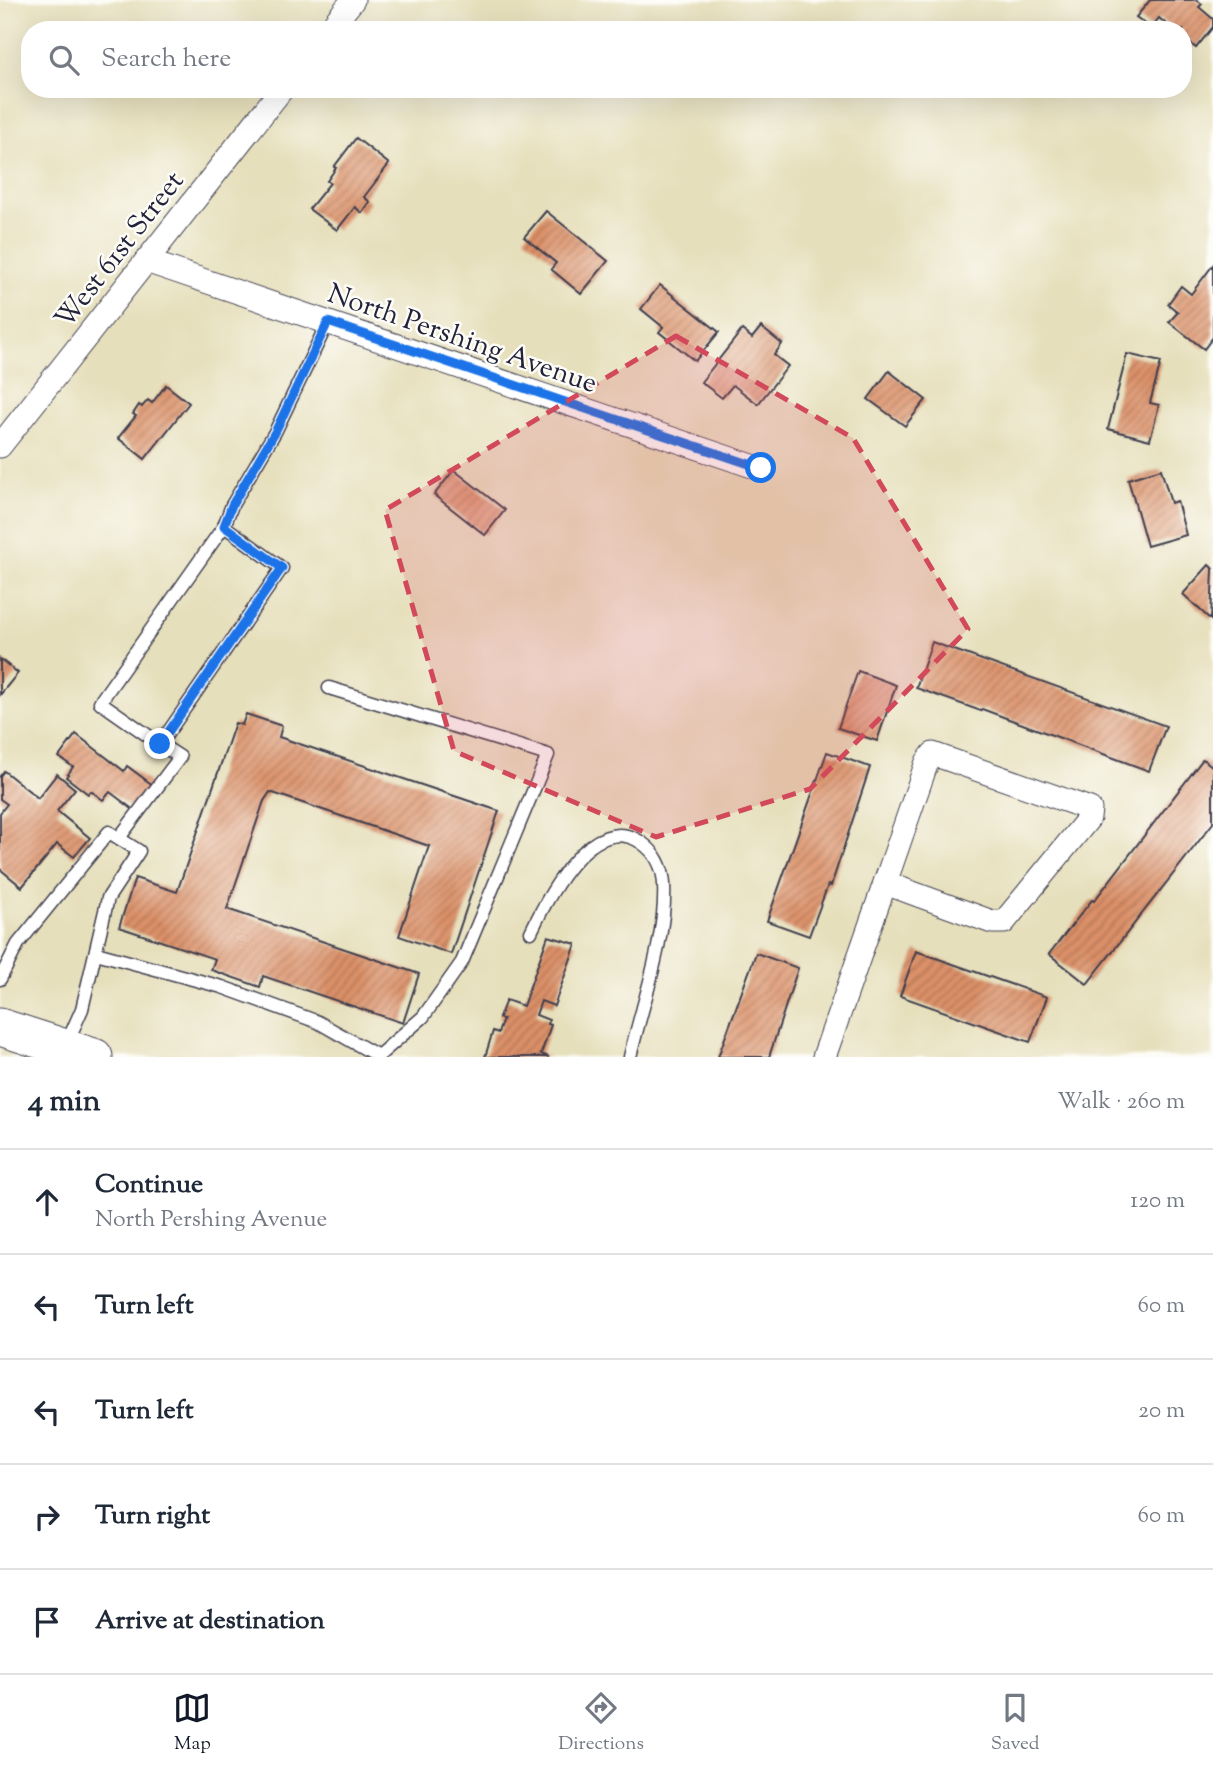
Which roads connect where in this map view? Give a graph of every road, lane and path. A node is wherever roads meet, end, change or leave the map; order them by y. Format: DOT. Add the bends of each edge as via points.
graph roads {
  1 [pos="353,0"];
  2 [pos="336,21"];
  3 [pos="275,98"];
  4 [pos="146,261"];
  5 [pos="328,322"];
  6 [pos="0,446"];
  7 [pos="761,468"];
  8 [pos="224,526"];
  9 [pos="329,688"];
  10 [pos="160,744"];
  11 [pos="119,838"];
  12 [pos="885,883"];
  13 [pos="531,932"];
  14 [pos="96,953"];
  15 [pos="0,979"];
  16 [pos="0,1027"];
  17 [pos="79,1053"];
  18 [pos="377,1056"];
  19 [pos="630,1057"];
  20 [pos="824,1057"];
  1 -- 2 [label="street"];
  3 -- 4 [label="street, West 61st Street"];
  4 -- 5 [label="street, North Pershing Avenue"];
  4 -- 6 [label="street, West 61st Street"];
  5 -- 7 [label="street, North Pershing Avenue"];
  5 -- 8 [label="lane"];
  8 -- 10 [label="lane" via="282,568"];
  8 -- 10 [label="lane" via="100,702"];
  9 -- 18 [label="lane" via="548,755 462,962 423,1017"];
  10 -- 11 [label="lane" via="180,757"];
  11 -- 14 [label="lane" via="139,851 108,898"];
  11 -- 15 [label="lane" via="109,832 18,944"];
  12 -- 12 [label="street" via="992,922 1004,922 1091,813 1087,806 933,754"];
  12 -- 20 [label="street"];
  13 -- 19 [label="lane" via="546,901 574,863 603,838 628,836 654,853 664,883 659,937"];
  14 -- 17 [label="lane" via="82,1009"];
  14 -- 18 [label="lane" via="222,987 318,1022"];
  16 -- 17 [label="main road"];
}
